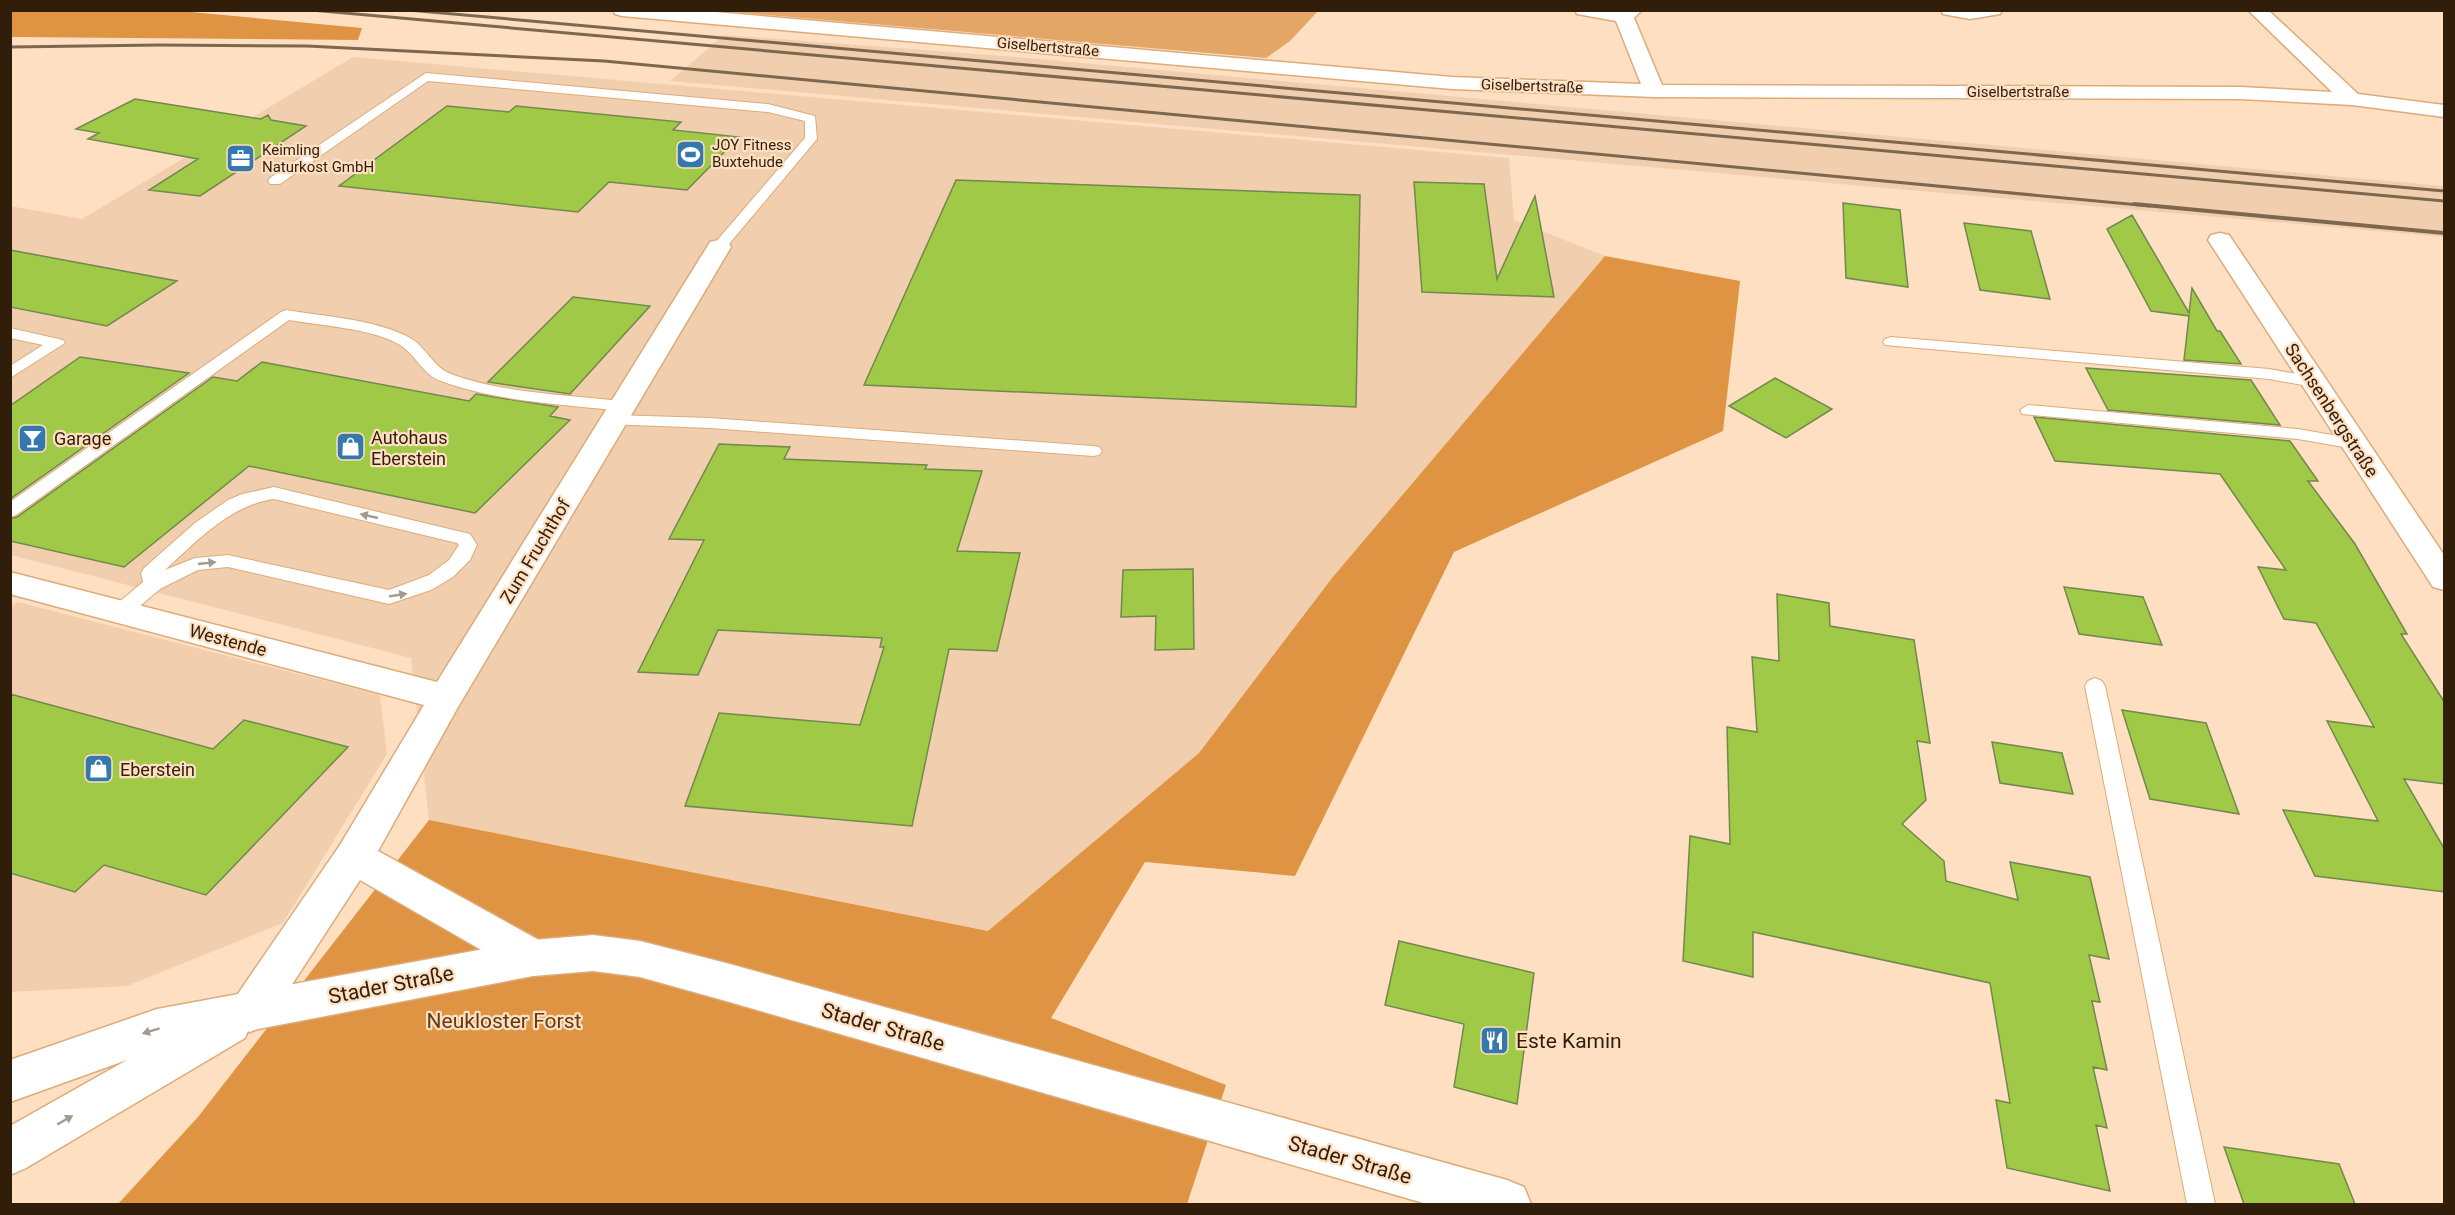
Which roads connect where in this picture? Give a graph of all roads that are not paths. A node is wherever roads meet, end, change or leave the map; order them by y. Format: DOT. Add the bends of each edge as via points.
graph roads {
  1 [pos="622,10"];
  2 [pos="1584,10"];
  3 [pos="1950,10"];
  4 [pos="1993,10"];
  5 [pos="2257,10"];
  6 [pos="1628,14"];
  7 [pos="1654,91"];
  8 [pos="2352,99"];
  9 [pos="2445,111"];
  10 [pos="275,181"];
  11 [pos="2220,240"];
  12 [pos="718,247"];
  13 [pos="10,333"];
  14 [pos="1891,342"];
  15 [pos="10,373"];
  16 [pos="2314,382"];
  17 [pos="2028,410"];
  18 [pos="618,413"];
  19 [pos="2355,444"];
  20 [pos="1093,451"];
  21 [pos="10,511"];
  22 [pos="2445,579"];
  23 [pos="10,583"];
  24 [pos="153,584"];
  25 [pos="120,612"];
  26 [pos="2095,686"];
  27 [pos="446,698"];
  28 [pos="354,857"];
  29 [pos="532,958"];
  30 [pos="250,1012"];
  31 [pos="10,1081"];
  32 [pos="12,1152"];
  33 [pos="1490,1202"];
  34 [pos="2200,1204"];
  1 -- 7 [label="street, Giselbertstraße" via="1452,82"];
  2 -- 6 [label="street"];
  3 -- 4 [label="street"];
  5 -- 8 [label="street"];
  6 -- 7 [label="street"];
  7 -- 8 [label="street, Giselbertstraße" via="2229,93"];
  8 -- 9 [label="street, Giselbertstraße"];
  10 -- 12 [label="lane" via="426,76 768,108 812,119 811,140"];
  11 -- 16 [label="street, Sachsenbergstraße"];
  12 -- 18 [label="street, Zum Fruchthof"];
  13 -- 15 [label="lane" via="57,343"];
  14 -- 16 [label="lane" via="2269,374"];
  16 -- 19 [label="street, Sachsenbergstraße"];
  17 -- 19 [label="lane" via="2298,434"];
  18 -- 20 [label="lane"];
  18 -- 21 [label="lane" via="444,377 406,342 286,315"];
  18 -- 27 [label="street, Zum Fruchthof"];
  19 -- 22 [label="street, Sachsenbergstraße"];
  23 -- 25 [label="street, Westende"];
  24 -- 24 [label="lane, one-way" via="195,564 228,561 389,597 427,585 466,553 468,545 463,538 274,493 234,504 169,555 151,573"];
  24 -- 25 [label="lane"];
  25 -- 27 [label="street, Westende"];
  26 -- 34 [label="lane"];
  27 -- 28 [label="street, Zum Fruchthof"];
  28 -- 29 [label="street"];
  28 -- 30 [label="street, Zum Fruchthof"];
  29 -- 30 [label="street, Stader Straße"];
  29 -- 33 [label="street, Stader Straße" via="593,953 640,959"];
  30 -- 31 [label="street, Stader Straße, one-way" via="156,1029"];
  32 -- 30 [label="street, Stader Straße, one-way"];
}
